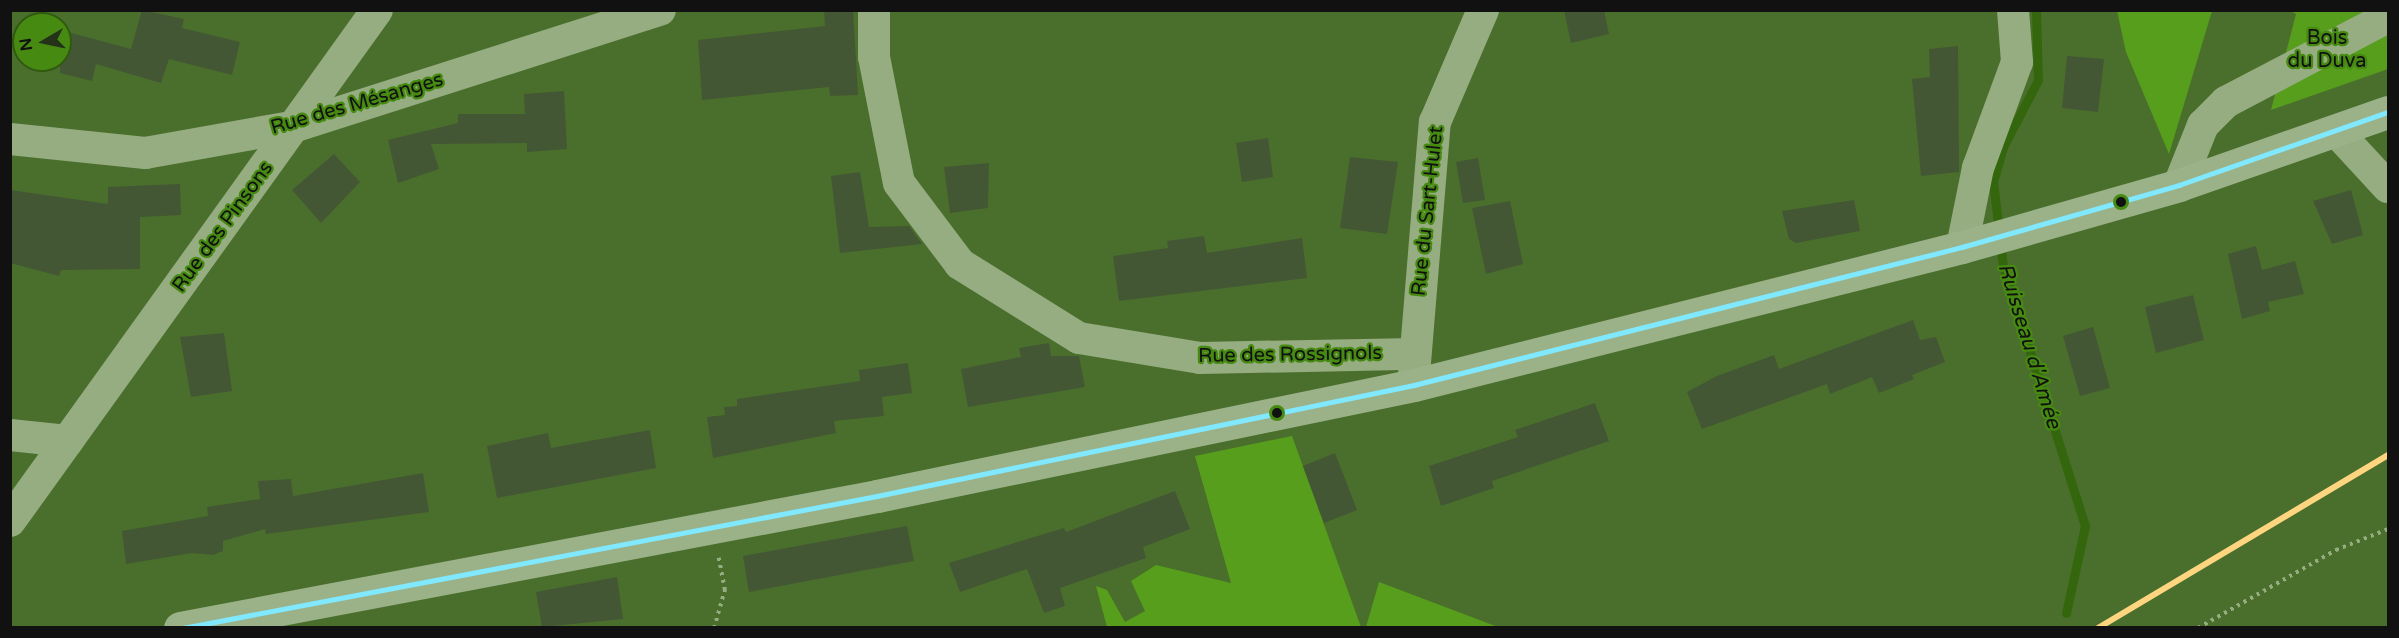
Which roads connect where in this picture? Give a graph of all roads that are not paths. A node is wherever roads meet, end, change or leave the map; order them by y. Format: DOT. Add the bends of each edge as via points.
graph roads {
  1 [pos="377,10"];
  2 [pos="660,10"];
  3 [pos="874,10"];
  4 [pos="1483,10"];
  5 [pos="2013,10"];
  6 [pos="2388,17"];
  7 [pos="2388,112"];
  8 [pos="296,126"];
  9 [pos="2337,132"];
  10 [pos="10,139"];
  11 [pos="2179,185"];
  12 [pos="2388,187"];
  13 [pos="1962,247"];
  14 [pos="1414,369"];
  15 [pos="10,435"];
  16 [pos="68,441"];
  17 [pos="10,521"];
  18 [pos="180,627"];
  1 -- 8 [label="street, Rue des Pinsons"];
  2 -- 8 [label="street, Rue des Mésanges"];
  3 -- 14 [label="street, Rue des Rossignols" via="874,57 899,183 960,264 1079,338 1200,358"];
  4 -- 14 [label="street, Rue du Sart-Hulet" via="1435,122"];
  5 -- 13 [label="street" via="2017,62 1978,168"];
  6 -- 11 [label="street" via="2226,102 2203,125"];
  7 -- 9 [label="main road"];
  8 -- 10 [label="street, Rue des Mésanges" via="145,153"];
  8 -- 16 [label="street, Rue des Pinsons"];
  9 -- 11 [label="main road"];
  9 -- 12 [label="street"];
  11 -- 13 [label="main road"];
  13 -- 14 [label="main road"];
  14 -- 18 [label="main road" via="714,527"];
  15 -- 16 [label="street"];
  16 -- 17 [label="street, Rue des Pinsons"];
}
